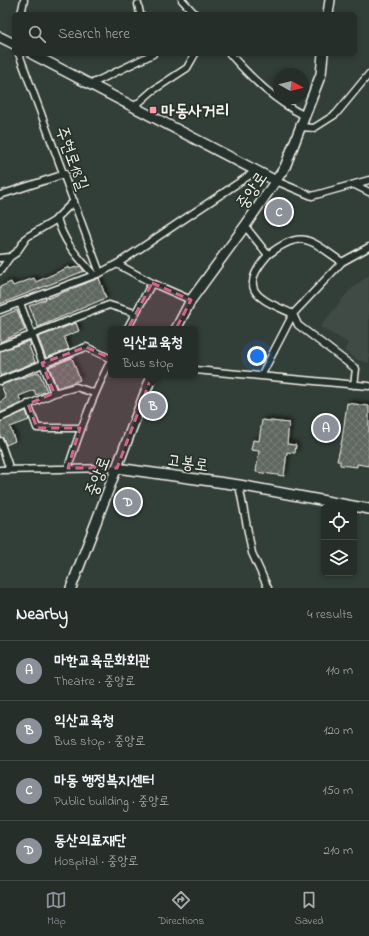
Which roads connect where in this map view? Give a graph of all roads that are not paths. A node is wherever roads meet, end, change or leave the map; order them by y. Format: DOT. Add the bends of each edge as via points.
graph roads {
  1 [pos="24,0"];
  2 [pos="182,0"];
  3 [pos="330,0"];
  4 [pos="138,4"];
  5 [pos="21,12"];
  6 [pos="140,12"];
  7 [pos="193,12"];
  8 [pos="328,12"];
  9 [pos="0,37"];
  10 [pos="12,43"];
  11 [pos="20,56"];
  12 [pos="36,56"];
  13 [pos="148,56"];
  14 [pos="192,56"];
  15 [pos="232,56"];
  16 [pos="323,56"];
  17 [pos="369,74"];
  18 [pos="91,84"];
  19 [pos="134,107"];
  20 [pos="305,116"];
  21 [pos="301,127"];
  22 [pos="256,171"];
  23 [pos="65,174"];
  24 [pos="369,180"];
  25 [pos="276,181"];
  26 [pos="355,185"];
  27 [pos="369,192"];
  28 [pos="0,195"];
  29 [pos="74,201"];
  30 [pos="57,218"];
  31 [pos="245,226"];
  32 [pos="369,247"];
  33 [pos="268,255"];
  34 [pos="10,257"];
  35 [pos="0,258"];
  36 [pos="342,262"];
  37 [pos="117,264"];
  38 [pos="0,271"];
  39 [pos="97,274"];
  40 [pos="152,283"];
  41 [pos="191,300"];
  42 [pos="20,303"];
  43 [pos="0,310"];
  44 [pos="135,313"];
  45 [pos="293,314"];
  46 [pos="128,326"];
  47 [pos="178,326"];
  48 [pos="32,334"];
  49 [pos="0,347"];
  50 [pos="108,358"];
  51 [pos="42,363"];
  52 [pos="108,366"];
  53 [pos="198,370"];
  54 [pos="261,376"];
  55 [pos="151,378"];
  56 [pos="0,381"];
  57 [pos="354,385"];
  58 [pos="369,386"];
  59 [pos="54,393"];
  60 [pos="94,393"];
  61 [pos="28,404"];
  62 [pos="0,418"];
  63 [pos="80,428"];
  64 [pos="0,441"];
  65 [pos="68,468"];
  66 [pos="117,468"];
  67 [pos="0,470"];
  68 [pos="10,470"];
  69 [pos="239,486"];
  70 [pos="369,509"];
  71 [pos="71,588"];
  72 [pos="268,588"];
  1 -- 5 [label="street"];
  2 -- 7 [label="street"];
  3 -- 8 [label="street"];
  4 -- 6 [label="street"];
  9 -- 10 [label="street"];
  11 -- 23 [label="street, 주현로18길"];
  12 -- 18 [label="street"];
  13 -- 18 [label="street"];
  14 -- 19 [label="street" via="187,68 152,91"];
  15 -- 20 [label="street" via="253,80 289,108"];
  16 -- 20 [label="street, 중앙로" via="321,74"];
  17 -- 21 [label="street" via="336,114 314,128"];
  18 -- 19 [label="street"];
  19 -- 22 [label="street"];
  20 -- 21 [label="street, 중앙로"];
  21 -- 25 [label="street, 중앙로" via="285,167"];
  22 -- 25 [label="street"];
  22 -- 37 [label="street"];
  23 -- 28 [label="street"];
  23 -- 29 [label="street, 주현로18길"];
  24 -- 26 [label="street"];
  25 -- 26 [label="street" via="312,196"];
  25 -- 31 [label="street, 중앙로"];
  26 -- 27 [label="street"];
  29 -- 30 [label="street"];
  29 -- 39 [label="street, 주현로18길"];
  30 -- 34 [label="street" via="27,237"];
  30 -- 39 [label="street" via="68,245"];
  31 -- 33 [label="street"];
  31 -- 41 [label="street, 중앙로"];
  32 -- 36 [label="street"];
  33 -- 36 [label="street" via="289,241 300,238"];
  33 -- 45 [label="street" via="259,265 252,286 260,299"];
  34 -- 35 [label="street"];
  34 -- 38 [label="street"];
  36 -- 45 [label="street"];
  37 -- 39 [label="street"];
  37 -- 40 [label="street"];
  39 -- 42 [label="street"];
  40 -- 41 [label="street"];
  40 -- 44 [label="street"];
  41 -- 47 [label="street, 중앙로"];
  42 -- 43 [label="street"];
  42 -- 48 [label="street"];
  44 -- 46 [label="street"];
  44 -- 48 [label="street" via="109,305"];
  45 -- 54 [label="street"];
  45 -- 57 [label="street" via="298,325 356,369"];
  48 -- 49 [label="street"];
  48 -- 51 [label="street"];
  50 -- 51 [label="street" via="86,347"];
  51 -- 56 [label="street"];
  51 -- 59 [label="street"];
  52 -- 60 [label="street"];
  53 -- 54 [label="street"];
  54 -- 57 [label="street"];
  55 -- 66 [label="street, 중앙로"];
  57 -- 58 [label="street"];
  59 -- 60 [label="street" via="76,387"];
  59 -- 61 [label="street"];
  60 -- 63 [label="street"];
  61 -- 62 [label="street"];
  61 -- 63 [label="street" via="37,428"];
  63 -- 65 [label="street"];
  64 -- 68 [label="street"];
  65 -- 66 [label="street, 고봉로"];
  65 -- 68 [label="street, 고봉로"];
  66 -- 69 [label="street, 고봉로"];
  66 -- 71 [label="street, 중앙로"];
  67 -- 68 [label="street, 고봉로"];
  69 -- 70 [label="street, 고봉로"];
  69 -- 72 [label="street" via="252,553"];
}
